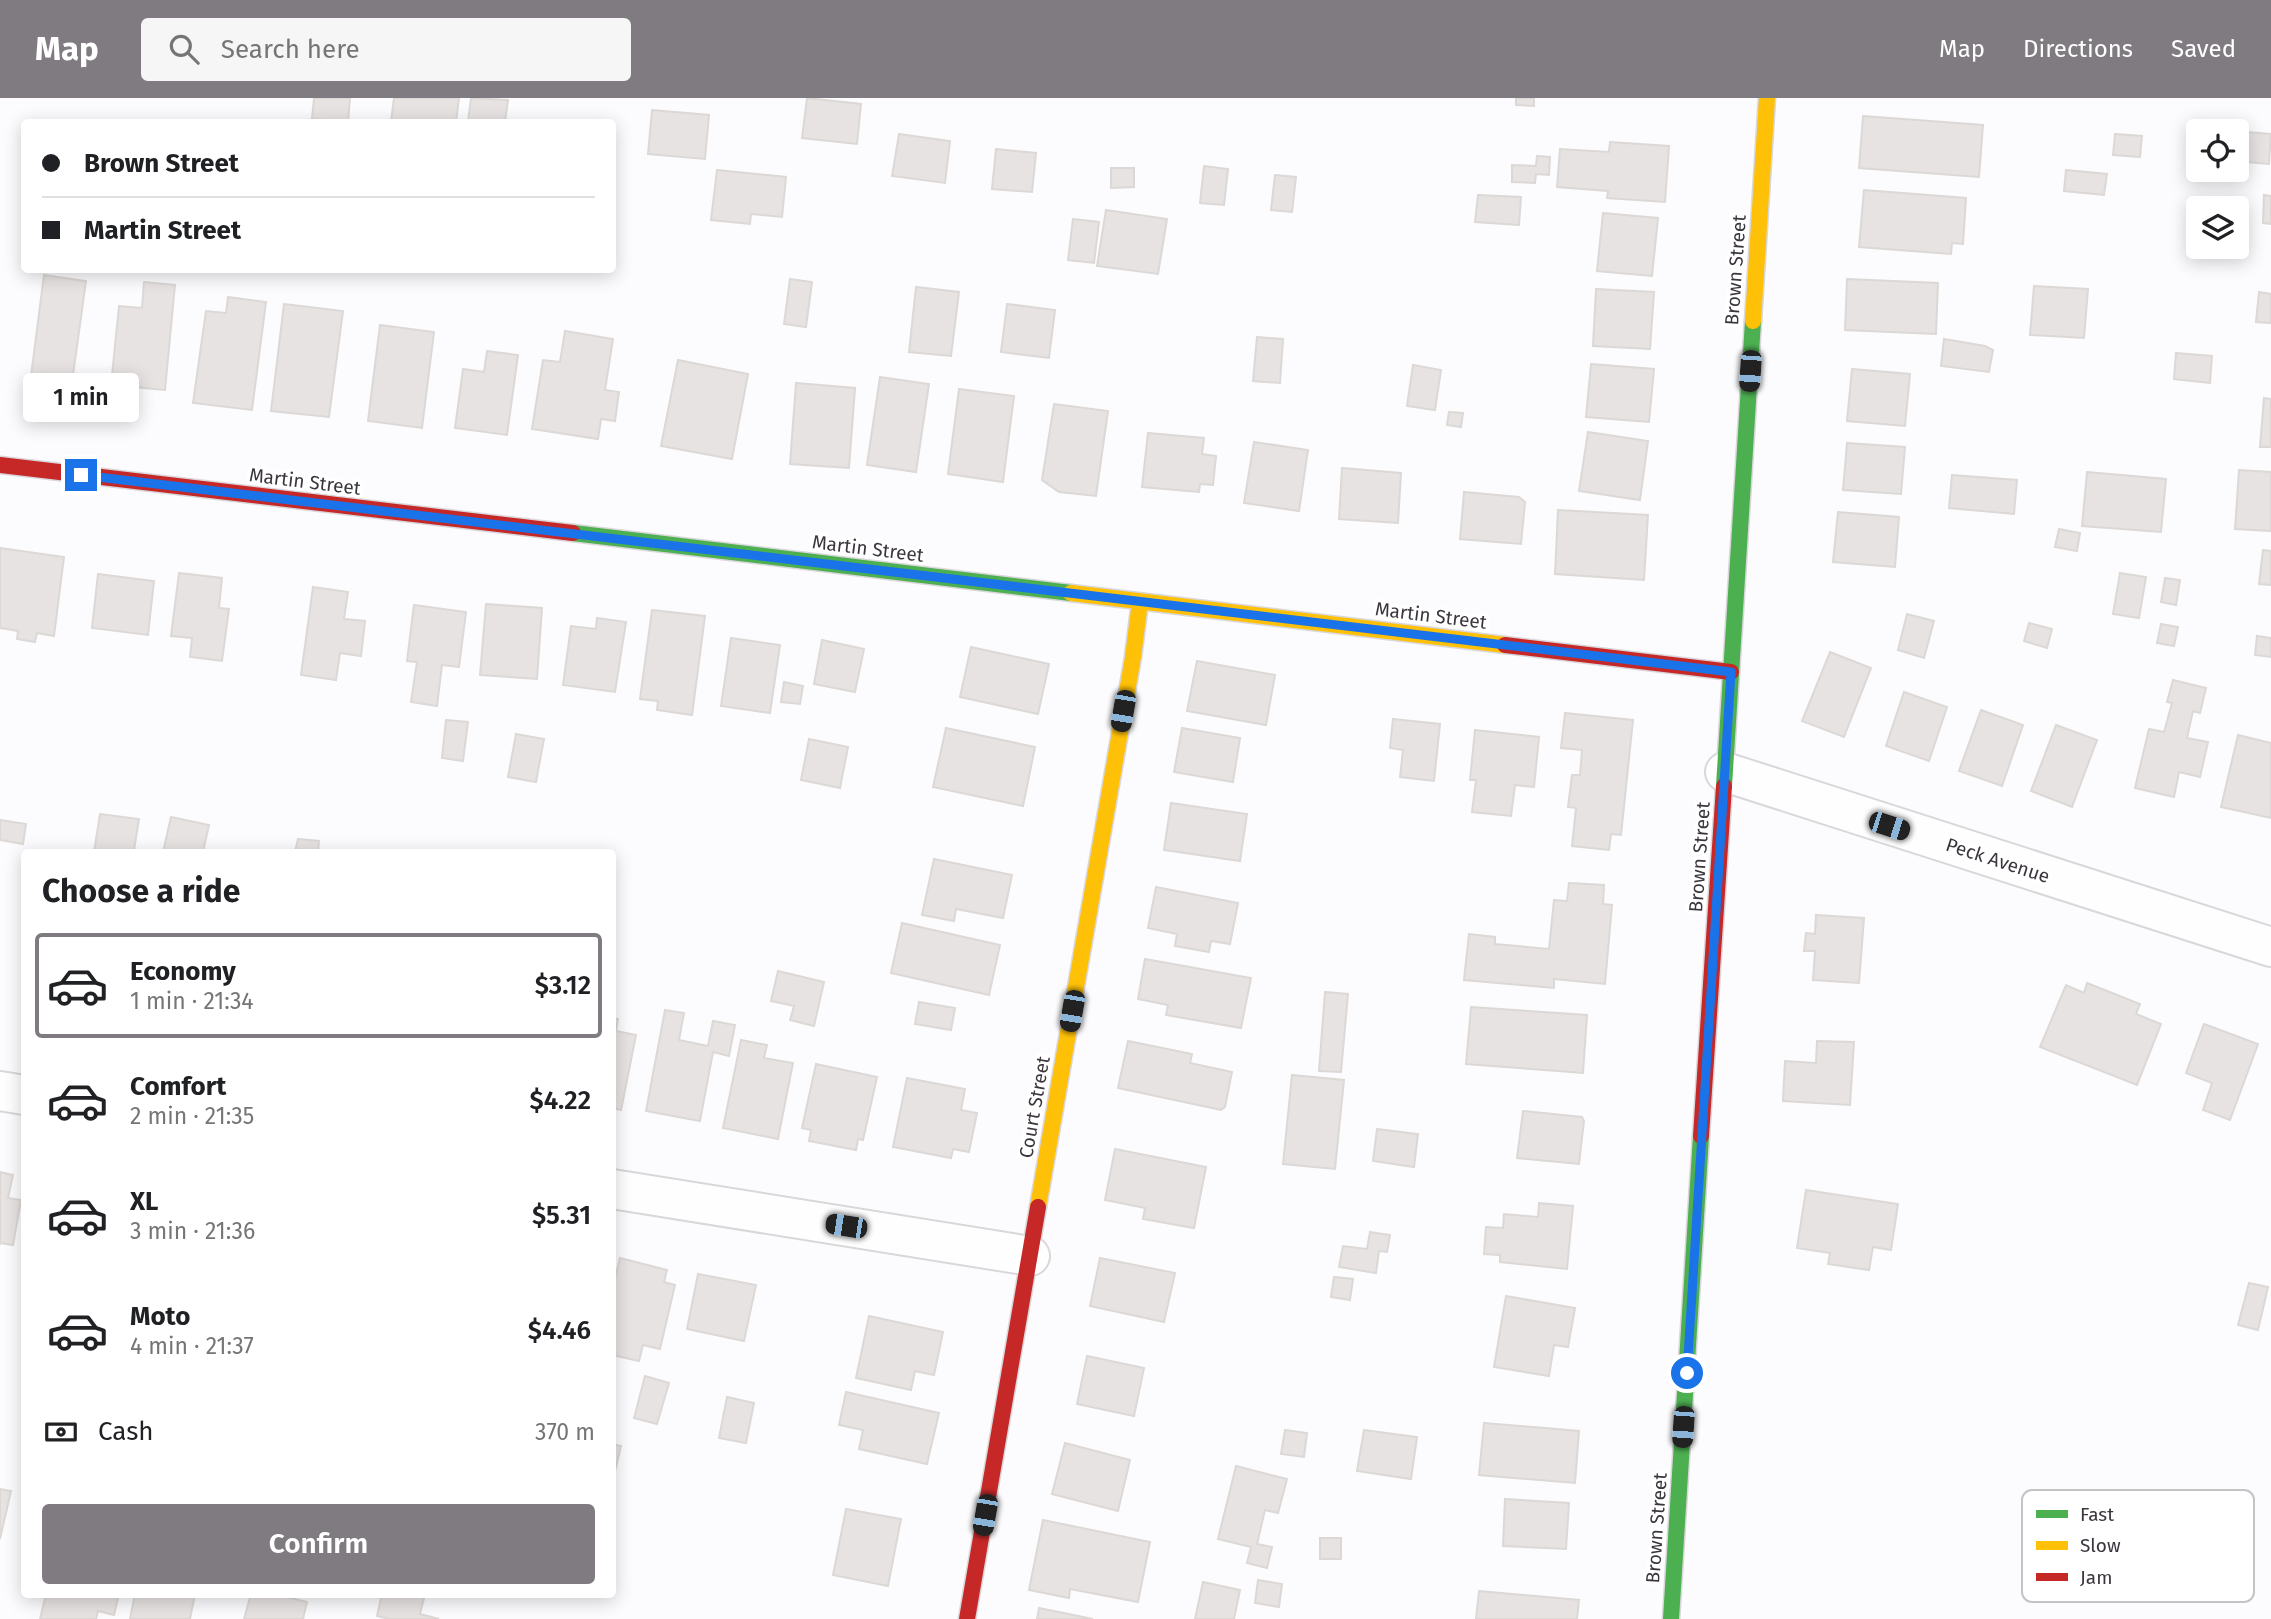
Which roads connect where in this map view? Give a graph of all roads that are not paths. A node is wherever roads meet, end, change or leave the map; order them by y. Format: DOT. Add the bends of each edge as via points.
graph roads {
  1 [pos="1768,98"];
  2 [pos="0,466"];
  3 [pos="1140,602"];
  4 [pos="1731,672"];
  5 [pos="1725,772"];
  6 [pos="2271,947"];
  7 [pos="0,1091"];
  8 [pos="21,1094"];
  9 [pos="616,1190"];
  10 [pos="1030,1256"];
  11 [pos="967,1619"];
  12 [pos="1671,1619"];
  1 -- 4 [label="street, Brown Street"];
  2 -- 3 [label="street, Martin Street"];
  3 -- 4 [label="street, Martin Street"];
  3 -- 10 [label="street, Court Street"];
  4 -- 5 [label="street, Brown Street"];
  5 -- 6 [label="street, Peck Avenue"];
  5 -- 12 [label="street, Brown Street"];
  7 -- 8 [label="street"];
  9 -- 10 [label="street"];
  10 -- 11 [label="street, Court Street"];
}
